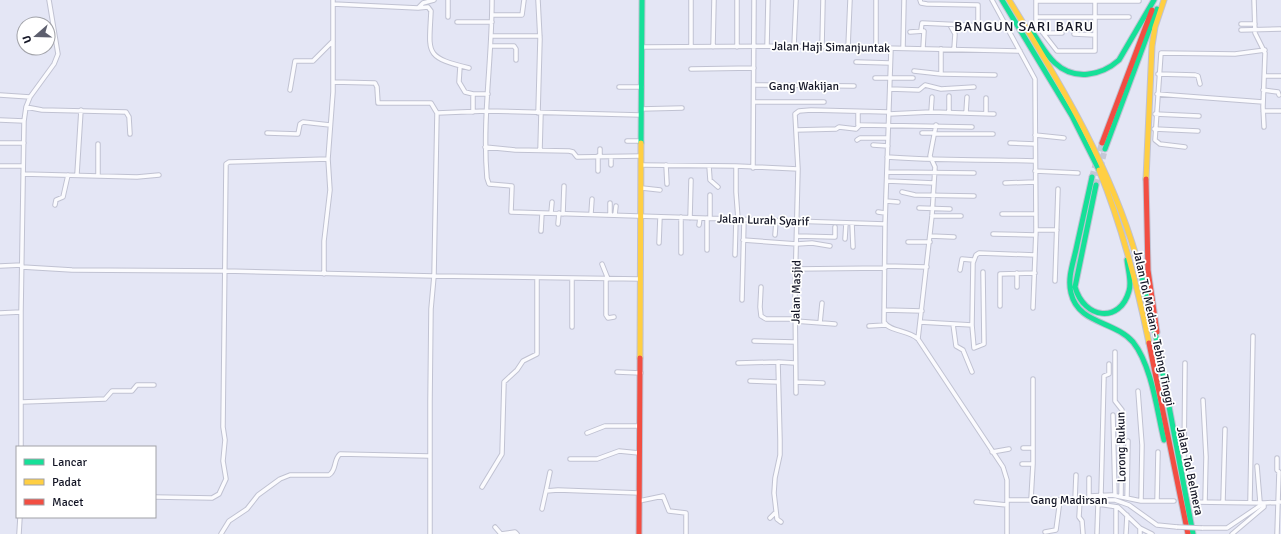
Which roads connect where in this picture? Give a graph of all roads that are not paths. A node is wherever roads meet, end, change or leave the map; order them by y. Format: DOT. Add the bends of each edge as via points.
graph roads {
  1 [pos="49,0"];
  2 [pos="434,0"];
  3 [pos="448,0"];
  4 [pos="492,0"];
  5 [pos="524,0"];
  6 [pos="538,0"];
  7 [pos="642,0"];
  8 [pos="691,0"];
  9 [pos="714,0"];
  10 [pos="737,0"];
  11 [pos="754,0"];
  12 [pos="768,0"];
  13 [pos="796,0"];
  14 [pos="823,0"];
  15 [pos="850,0"];
  16 [pos="876,0"];
  17 [pos="904,0"];
  18 [pos="920,0"];
  19 [pos="978,0"];
  20 [pos="992,0"];
  21 [pos="1002,0"];
  22 [pos="1009,0"];
  23 [pos="1036,0"];
  24 [pos="1155,0"];
  25 [pos="1163,0"];
  26 [pos="1254,0"];
  27 [pos="1095,1"];
  28 [pos="1139,1"];
  29 [pos="333,2"];
  30 [pos="978,5"];
  31 [pos="418,8"];
  32 [pos="1014,8"];
  33 [pos="492,15"];
  34 [pos="448,17"];
  35 [pos="1036,17"];
  36 [pos="1129,17"];
  37 [pos="1095,18"];
  38 [pos="978,20"];
  39 [pos="457,22"];
  40 [pos="492,22"];
  41 [pos="1241,24"];
  42 [pos="1255,24"];
  43 [pos="950,26"];
  44 [pos="1007,27"];
  45 [pos="1255,29"];
  46 [pos="1280,29"];
  47 [pos="921,30"];
  48 [pos="1241,30"];
  49 [pos="910,32"];
  50 [pos="1043,33"];
  51 [pos="1062,33"];
  52 [pos="1074,34"];
  53 [pos="1095,35"];
  54 [pos="492,36"];
  55 [pos="540,36"];
  56 [pos="333,41"];
  57 [pos="491,46"];
  58 [pos="691,46"];
  59 [pos="754,46"];
  60 [pos="767,46"];
  61 [pos="794,46"];
  62 [pos="822,46"];
  63 [pos="642,47"];
  64 [pos="713,47"];
  65 [pos="737,47"];
  66 [pos="848,47"];
  67 [pos="876,48"];
  68 [pos="891,48"];
  69 [pos="903,48"];
  70 [pos="923,48"];
  71 [pos="1024,48"];
  72 [pos="941,49"];
  73 [pos="954,49"];
  74 [pos="1265,50"];
  75 [pos="1020,51"];
  76 [pos="516,60"];
  77 [pos="856,62"];
  78 [pos="890,63"];
  79 [pos="460,66"];
  80 [pos="469,68"];
  81 [pos="754,68"];
  82 [pos="691,69"];
  83 [pos="914,71"];
  84 [pos="941,74"];
  85 [pos="1158,74"];
  86 [pos="995,75"];
  87 [pos="1265,76"];
  88 [pos="1281,76"];
  89 [pos="875,78"];
  90 [pos="890,78"];
  91 [pos="913,78"];
  92 [pos="333,82"];
  93 [pos="1200,84"];
  94 [pos="754,85"];
  95 [pos="854,86"];
  96 [pos="619,87"];
  97 [pos="974,87"];
  98 [pos="642,88"];
  99 [pos="290,90"];
  100 [pos="890,90"];
  101 [pos="1263,90"];
  102 [pos="473,94"];
  103 [pos="488,94"];
  104 [pos="1157,94"];
  105 [pos="0,95"];
  106 [pos="1279,95"];
  107 [pos="949,96"];
  108 [pos="30,97"];
  109 [pos="932,97"];
  110 [pos="967,97"];
  111 [pos="986,98"];
  112 [pos="754,102"];
  113 [pos="824,102"];
  114 [pos="1263,102"];
  115 [pos="26,107"];
  116 [pos="682,108"];
  117 [pos="641,109"];
  118 [pos="81,110"];
  119 [pos="1263,111"];
  120 [pos="1281,111"];
  121 [pos="473,112"];
  122 [pos="486,112"];
  123 [pos="858,112"];
  124 [pos="931,112"];
  125 [pos="949,112"];
  126 [pos="966,112"];
  127 [pos="540,113"];
  128 [pos="889,113"];
  129 [pos="986,113"];
  130 [pos="437,114"];
  131 [pos="994,114"];
  132 [pos="1155,114"];
  133 [pos="640,115"];
  134 [pos="1199,116"];
  135 [pos="0,120"];
  136 [pos="24,121"];
  137 [pos="330,125"];
  138 [pos="858,125"];
  139 [pos="936,125"];
  140 [pos="889,126"];
  141 [pos="972,127"];
  142 [pos="1264,127"];
  143 [pos="1154,129"];
  144 [pos="796,130"];
  145 [pos="1198,131"];
  146 [pos="267,133"];
  147 [pos="922,133"];
  148 [pos="935,133"];
  149 [pos="130,134"];
  150 [pos="992,134"];
  151 [pos="1035,135"];
  152 [pos="888,138"];
  153 [pos="1064,138"];
  154 [pos="857,140"];
  155 [pos="627,141"];
  156 [pos="641,141"];
  157 [pos="0,143"];
  158 [pos="24,143"];
  159 [pos="1010,143"];
  160 [pos="1102,143"];
  161 [pos="98,144"];
  162 [pos="1035,144"];
  163 [pos="872,145"];
  164 [pos="888,146"];
  165 [pos="485,147"];
  166 [pos="1185,147"];
  167 [pos="600,149"];
  168 [pos="1105,149"];
  169 [pos="540,150"];
  170 [pos="599,156"];
  171 [pos="611,156"];
  172 [pos="641,156"];
  173 [pos="887,157"];
  174 [pos="328,159"];
  175 [pos="932,160"];
  176 [pos="1035,161"];
  177 [pos="611,165"];
  178 [pos="641,165"];
  179 [pos="666,165"];
  180 [pos="0,166"];
  181 [pos="23,166"];
  182 [pos="709,166"];
  183 [pos="736,166"];
  184 [pos="753,168"];
  185 [pos="798,169"];
  186 [pos="598,171"];
  187 [pos="1035,171"];
  188 [pos="887,172"];
  189 [pos="935,173"];
  190 [pos="974,173"];
  191 [pos="1078,173"];
  192 [pos="23,174"];
  193 [pos="77,174"];
  194 [pos="68,175"];
  195 [pos="160,175"];
  196 [pos="98,176"];
  197 [pos="1092,177"];
  198 [pos="691,180"];
  199 [pos="888,181"];
  200 [pos="934,182"];
  201 [pos="1035,182"];
  202 [pos="1005,183"];
  203 [pos="667,184"];
  204 [pos="1096,185"];
  205 [pos="564,186"];
  206 [pos="718,187"];
  207 [pos="642,188"];
  208 [pos="1058,189"];
  209 [pos="660,190"];
  210 [pos="902,192"];
  211 [pos="710,195"];
  212 [pos="934,195"];
  213 [pos="974,196"];
  214 [pos="592,198"];
  215 [pos="552,202"];
  216 [pos="886,202"];
  217 [pos="898,202"];
  218 [pos="610,203"];
  219 [pos="55,205"];
  220 [pos="616,206"];
  221 [pos="532,208"];
  222 [pos="919,208"];
  223 [pos="933,208"];
  224 [pos="950,209"];
  225 [pos="878,212"];
  226 [pos="1115,212"];
  227 [pos="532,213"];
  228 [pos="542,213"];
  229 [pos="551,213"];
  230 [pos="561,213"];
  231 [pos="885,213"];
  232 [pos="591,214"];
  233 [pos="1002,214"];
  234 [pos="1036,214"];
  235 [pos="610,215"];
  236 [pos="616,215"];
  237 [pos="642,216"];
  238 [pos="932,216"];
  239 [pos="961,216"];
  240 [pos="660,217"];
  241 [pos="681,217"];
  242 [pos="690,218"];
  243 [pos="700,218"];
  244 [pos="708,218"];
  245 [pos="737,219"];
  246 [pos="744,220"];
  247 [pos="776,221"];
  248 [pos="797,222"];
  249 [pos="846,223"];
  250 [pos="852,223"];
  251 [pos="558,224"];
  252 [pos="885,224"];
  253 [pos="699,225"];
  254 [pos="834,226"];
  255 [pos="1036,230"];
  256 [pos="1057,230"];
  257 [pos="541,231"];
  258 [pos="993,234"];
  259 [pos="775,235"];
  260 [pos="1036,235"];
  261 [pos="797,236"];
  262 [pos="930,236"];
  263 [pos="954,237"];
  264 [pos="845,239"];
  265 [pos="743,240"];
  266 [pos="908,242"];
  267 [pos="930,242"];
  268 [pos="659,243"];
  269 [pos="797,244"];
  270 [pos="830,246"];
  271 [pos="853,247"];
  272 [pos="707,250"];
  273 [pos="681,253"];
  274 [pos="735,255"];
  275 [pos="1035,255"];
  276 [pos="974,260"];
  277 [pos="602,264"];
  278 [pos="0,266"];
  279 [pos="22,266"];
  280 [pos="885,267"];
  281 [pos="927,267"];
  282 [pos="796,269"];
  283 [pos="960,270"];
  284 [pos="225,271"];
  285 [pos="983,272"];
  286 [pos="1017,273"];
  287 [pos="1035,273"];
  288 [pos="324,274"];
  289 [pos="434,276"];
  290 [pos="537,278"];
  291 [pos="572,278"];
  292 [pos="640,278"];
  293 [pos="607,279"];
  294 [pos="1055,282"];
  295 [pos="761,287"];
  296 [pos="1017,287"];
  297 [pos="742,300"];
  298 [pos="822,303"];
  299 [pos="1000,306"];
  300 [pos="1033,308"];
  301 [pos="884,310"];
  302 [pos="922,311"];
  303 [pos="21,312"];
  304 [pos="0,313"];
  305 [pos="614,317"];
  306 [pos="795,320"];
  307 [pos="820,322"];
  308 [pos="920,322"];
  309 [pos="835,324"];
  310 [pos="953,324"];
  311 [pos="886,325"];
  312 [pos="972,325"];
  313 [pos="869,326"];
  314 [pos="572,327"];
  315 [pos="1253,336"];
  316 [pos="918,339"];
  317 [pos="754,340"];
  318 [pos="795,342"];
  319 [pos="1115,352"];
  320 [pos="778,362"];
  321 [pos="738,363"];
  322 [pos="795,363"];
  323 [pos="1184,363"];
  324 [pos="1109,364"];
  325 [pos="1160,364"];
  326 [pos="617,372"];
  327 [pos="972,372"];
  328 [pos="641,373"];
  329 [pos="1032,379"];
  330 [pos="750,381"];
  331 [pos="778,382"];
  332 [pos="796,382"];
  333 [pos="823,383"];
  334 [pos="154,385"];
  335 [pos="1138,391"];
  336 [pos="796,393"];
  337 [pos="1203,400"];
  338 [pos="22,402"];
  339 [pos="1114,415"];
  340 [pos="640,426"];
  341 [pos="1225,429"];
  342 [pos="587,433"];
  343 [pos="1128,441"];
  344 [pos="21,446"];
  345 [pos="1023,448"];
  346 [pos="1033,448"];
  347 [pos="1009,449"];
  348 [pos="992,452"];
  349 [pos="1158,452"];
  350 [pos="639,453"];
  351 [pos="429,456"];
  352 [pos="1277,458"];
  353 [pos="570,459"];
  354 [pos="1022,464"];
  355 [pos="1034,464"];
  356 [pos="1257,466"];
  357 [pos="550,472"];
  358 [pos="1175,474"];
  359 [pos="1076,475"];
  360 [pos="1089,478"];
  361 [pos="482,487"];
  362 [pos="546,491"];
  363 [pos="639,493"];
  364 [pos="1101,495"];
  365 [pos="1115,496"];
  366 [pos="1121,496"];
  367 [pos="156,497"];
  368 [pos="1089,498"];
  369 [pos="1127,498"];
  370 [pos="1031,499"];
  371 [pos="1060,500"];
  372 [pos="1075,500"];
  373 [pos="1080,500"];
  374 [pos="639,501"];
  375 [pos="1098,501"];
  376 [pos="1141,501"];
  377 [pos="1158,501"];
  378 [pos="1174,501"];
  379 [pos="1223,501"];
  380 [pos="976,502"];
  381 [pos="1008,502"];
  382 [pos="1205,502"];
  383 [pos="1250,502"];
  384 [pos="1262,502"];
  385 [pos="1279,502"];
  386 [pos="1116,506"];
  387 [pos="542,509"];
  388 [pos="775,513"];
  389 [pos="1127,515"];
  390 [pos="20,518"];
  391 [pos="770,518"];
  392 [pos="781,522"];
  393 [pos="495,527"];
  394 [pos="1140,528"];
  395 [pos="1045,532"];
  396 [pos="1097,533"];
  397 [pos="19,534"];
  398 [pos="221,534"];
  399 [pos="430,534"];
  400 [pos="517,534"];
  401 [pos="639,534"];
  402 [pos="686,534"];
  403 [pos="1007,534"];
  404 [pos="1083,534"];
  405 [pos="1116,534"];
  406 [pos="1126,534"];
  407 [pos="1140,534"];
  408 [pos="1152,534"];
  409 [pos="1188,534"];
  410 [pos="1194,534"];
  411 [pos="1232,534"];
  412 [pos="1277,534"];
  1 -- 108 [label="street" via="58,54 54,64"];
  2 -- 31 [label="street" via="422,3"];
  3 -- 34 [label="street"];
  4 -- 33 [label="street"];
  5 -- 33 [label="street" via="522,15"];
  6 -- 55 [label="street"];
  7 -- 63 [label="main road"];
  8 -- 58 [label="street"];
  9 -- 64 [label="street"];
  10 -- 65 [label="street"];
  11 -- 59 [label="street"];
  12 -- 60 [label="street"];
  13 -- 61 [label="street"];
  14 -- 62 [label="street"];
  15 -- 66 [label="street"];
  16 -- 67 [label="street"];
  17 -- 69 [label="street"];
  18 -- 30 [label="street" via="925,4"];
  19 -- 30 [label="street"];
  20 -- 44 [label="street"];
  21 -- 226 [label="main road, Jalan Tol Medan - Tebing Tinggi" via="1074,120 1096,164"];
  22 -- 32 [label="main road, Jalan Tol Medan - Tebing Tinggi"];
  23 -- 27 [label="street"];
  23 -- 35 [label="street"];
  24 -- 32 [label="main road" via="1119,60 1107,70 1090,75 1072,73 1060,66"];
  24 -- 160 [label="main road"];
  25 -- 168 [label="main road" via="1142,47"];
  25 -- 325 [label="main road" via="1152,46 1145,174 1146,247"];
  26 -- 42 [label="street"];
  27 -- 28 [label="street"];
  27 -- 37 [label="street"];
  29 -- 31 [label="street"];
  29 -- 56 [label="street"];
  30 -- 38 [label="street"];
  31 -- 79 [label="street" via="428,7 431,11 429,44 432,53 442,60"];
  32 -- 325 [label="main road, Jalan Tol Medan - Tebing Tinggi" via="1074,108 1108,177 1142,275"];
  33 -- 40 [label="street"];
  35 -- 37 [label="street"];
  35 -- 50 [label="street" via="1036,25"];
  36 -- 37 [label="street"];
  37 -- 53 [label="street"];
  39 -- 40 [label="street"];
  40 -- 54 [label="street"];
  41 -- 42 [label="street"];
  42 -- 45 [label="street"];
  43 -- 44 [label="street"];
  43 -- 47 [label="street" via="922,23"];
  43 -- 73 [label="street" via="955,34"];
  44 -- 75 [label="street"];
  45 -- 46 [label="street"];
  45 -- 48 [label="street"];
  45 -- 74 [label="street"];
  47 -- 49 [label="street"];
  47 -- 70 [label="street" via="925,32"];
  50 -- 51 [label="street"];
  50 -- 53 [label="street" via="1057,51 1095,51"];
  52 -- 53 [label="street"];
  54 -- 55 [label="street"];
  54 -- 57 [label="street"];
  55 -- 127 [label="street"];
  56 -- 92 [label="street"];
  56 -- 99 [label="street" via="313,61 295,61"];
  57 -- 76 [label="street" via="514,46"];
  57 -- 103 [label="street"];
  58 -- 63 [label="street, Jalan Haji Simanjuntak"];
  58 -- 64 [label="street, Jalan Haji Simanjuntak"];
  59 -- 60 [label="street, Jalan Haji Simanjuntak"];
  59 -- 65 [label="street, Jalan Haji Simanjuntak"];
  59 -- 81 [label="street"];
  60 -- 61 [label="street, Jalan Haji Simanjuntak"];
  61 -- 62 [label="street, Jalan Haji Simanjuntak"];
  62 -- 66 [label="street, Jalan Haji Simanjuntak"];
  63 -- 98 [label="main road"];
  64 -- 65 [label="street, Jalan Haji Simanjuntak"];
  66 -- 67 [label="street, Jalan Haji Simanjuntak"];
  67 -- 68 [label="street, Jalan Haji Simanjuntak"];
  68 -- 69 [label="street, Jalan Haji Simanjuntak"];
  68 -- 78 [label="street"];
  69 -- 70 [label="street, Jalan Haji Simanjuntak"];
  70 -- 72 [label="street, Jalan Haji Simanjuntak"];
  71 -- 75 [label="street"];
  72 -- 73 [label="street, Jalan Haji Simanjuntak"];
  72 -- 84 [label="street"];
  73 -- 75 [label="street, Jalan Haji Simanjuntak"];
  74 -- 85 [label="street" via="1235,54 1163,53 1160,55"];
  74 -- 87 [label="street"];
  75 -- 151 [label="street" via="1035,79"];
  77 -- 78 [label="street"];
  78 -- 90 [label="street"];
  79 -- 80 [label="street"];
  79 -- 102 [label="street" via="460,85 465,92"];
  81 -- 82 [label="street"];
  81 -- 94 [label="street"];
  83 -- 84 [label="street"];
  84 -- 86 [label="street"];
  85 -- 93 [label="street" via="1195,74"];
  85 -- 104 [label="street"];
  87 -- 88 [label="street"];
  87 -- 101 [label="street"];
  89 -- 90 [label="street"];
  90 -- 91 [label="street"];
  90 -- 100 [label="street"];
  92 -- 130 [label="street" via="375,83 378,103 431,103"];
  92 -- 137 [label="street"];
  94 -- 95 [label="street, Gang Wakijan"];
  94 -- 112 [label="street"];
  96 -- 98 [label="street"];
  97 -- 100 [label="street" via="941,89 925,85 919,90"];
  98 -- 117 [label="main road"];
  100 -- 128 [label="street"];
  101 -- 106 [label="street" via="1278,92"];
  101 -- 114 [label="street"];
  102 -- 103 [label="street"];
  102 -- 121 [label="street"];
  103 -- 122 [label="street"];
  104 -- 114 [label="street"];
  104 -- 132 [label="street"];
  105 -- 108 [label="street"];
  107 -- 125 [label="street"];
  108 -- 115 [label="street"];
  109 -- 124 [label="street"];
  110 -- 126 [label="street"];
  111 -- 129 [label="street"];
  112 -- 113 [label="street"];
  112 -- 184 [label="street"];
  114 -- 119 [label="street"];
  115 -- 118 [label="street" via="42,110"];
  115 -- 136 [label="street"];
  116 -- 117 [label="street"];
  117 -- 133 [label="main road"];
  118 -- 149 [label="street" via="126,112"];
  118 -- 193 [label="street"];
  119 -- 120 [label="street"];
  119 -- 142 [label="street"];
  121 -- 122 [label="street"];
  121 -- 130 [label="street"];
  122 -- 127 [label="street"];
  122 -- 165 [label="street"];
  123 -- 128 [label="street"];
  123 -- 138 [label="street"];
  123 -- 144 [label="street, Jalan Masjid" via="798,112 795,114"];
  124 -- 125 [label="street"];
  124 -- 128 [label="street"];
  125 -- 126 [label="street"];
  126 -- 129 [label="street"];
  127 -- 133 [label="street"];
  127 -- 169 [label="street"];
  128 -- 140 [label="street"];
  129 -- 131 [label="street"];
  130 -- 289 [label="street"];
  132 -- 134 [label="street"];
  132 -- 143 [label="street"];
  133 -- 156 [label="main road"];
  135 -- 136 [label="street"];
  136 -- 158 [label="street"];
  137 -- 146 [label="street" via="303,122 298,134"];
  137 -- 174 [label="street"];
  138 -- 140 [label="street"];
  138 -- 144 [label="street" via="856,129 840,127"];
  139 -- 140 [label="street"];
  139 -- 141 [label="street"];
  139 -- 148 [label="street"];
  140 -- 152 [label="street"];
  143 -- 145 [label="street"];
  143 -- 166 [label="street" via="1155,140 1160,144"];
  144 -- 185 [label="street, Jalan Masjid"];
  147 -- 148 [label="street"];
  148 -- 150 [label="street"];
  148 -- 175 [label="street" via="930,156"];
  151 -- 153 [label="street"];
  151 -- 162 [label="street"];
  152 -- 154 [label="street"];
  152 -- 164 [label="street"];
  155 -- 156 [label="street"];
  156 -- 172 [label="main road"];
  157 -- 158 [label="street"];
  158 -- 181 [label="street"];
  159 -- 162 [label="street"];
  161 -- 196 [label="street"];
  162 -- 176 [label="street"];
  163 -- 164 [label="street"];
  164 -- 173 [label="street"];
  165 -- 169 [label="street"];
  165 -- 227 [label="street, Jalan Lurah Syarif" via="488,184 512,185 511,212"];
  167 -- 170 [label="street"];
  169 -- 170 [label="street" via="573,151 577,157"];
  170 -- 171 [label="street"];
  170 -- 186 [label="street"];
  171 -- 172 [label="street"];
  171 -- 177 [label="street"];
  172 -- 178 [label="main road"];
  173 -- 175 [label="street"];
  173 -- 188 [label="street"];
  174 -- 284 [label="street" via="227,162"];
  174 -- 288 [label="street" via="330,190 324,241"];
  175 -- 176 [label="street"];
  175 -- 189 [label="street"];
  176 -- 187 [label="street"];
  178 -- 179 [label="street"];
  178 -- 207 [label="main road"];
  179 -- 182 [label="street"];
  179 -- 203 [label="street"];
  180 -- 181 [label="street"];
  181 -- 192 [label="street"];
  182 -- 183 [label="street"];
  182 -- 206 [label="street" via="710,180"];
  183 -- 184 [label="street"];
  183 -- 245 [label="street"];
  184 -- 185 [label="street"];
  185 -- 248 [label="street, Jalan Masjid"];
  187 -- 191 [label="street"];
  187 -- 201 [label="street"];
  188 -- 189 [label="street"];
  188 -- 199 [label="street"];
  189 -- 190 [label="street"];
  189 -- 200 [label="street"];
  192 -- 194 [label="street"];
  192 -- 279 [label="street"];
  193 -- 194 [label="street"];
  193 -- 196 [label="street"];
  194 -- 219 [label="street" via="63,197 56,200"];
  195 -- 196 [label="street"];
  197 -- 358 [label="main road" via="1071,273 1070,292 1080,311 1123,333 1138,350"];
  198 -- 242 [label="street"];
  199 -- 200 [label="street"];
  199 -- 216 [label="street"];
  200 -- 212 [label="street"];
  201 -- 202 [label="street"];
  201 -- 234 [label="street"];
  204 -- 226 [label="main road" via="1075,287 1079,302 1094,312 1103,313 1118,309 1125,301 1129,290 1129,272"];
  205 -- 230 [label="street"];
  207 -- 209 [label="street"];
  207 -- 237 [label="main road"];
  208 -- 256 [label="street"];
  210 -- 212 [label="street"];
  211 -- 244 [label="street"];
  212 -- 213 [label="street"];
  212 -- 223 [label="street"];
  214 -- 232 [label="street"];
  215 -- 229 [label="street"];
  216 -- 217 [label="street"];
  216 -- 231 [label="street"];
  218 -- 235 [label="street"];
  220 -- 236 [label="street"];
  221 -- 227 [label="street"];
  222 -- 223 [label="street"];
  223 -- 224 [label="street"];
  223 -- 238 [label="street"];
  225 -- 231 [label="street"];
  226 -- 358 [label="main road, Jalan Tol Medan - Tebing Tinggi" via="1136,280"];
  227 -- 228 [label="street, Jalan Lurah Syarif"];
  228 -- 229 [label="street, Jalan Lurah Syarif"];
  228 -- 257 [label="street"];
  229 -- 230 [label="street, Jalan Lurah Syarif"];
  230 -- 232 [label="street, Jalan Lurah Syarif"];
  230 -- 251 [label="street"];
  231 -- 252 [label="street"];
  232 -- 235 [label="street, Jalan Lurah Syarif"];
  233 -- 234 [label="street"];
  234 -- 255 [label="street"];
  235 -- 236 [label="street, Jalan Lurah Syarif"];
  236 -- 237 [label="street, Jalan Lurah Syarif"];
  237 -- 240 [label="street, Jalan Lurah Syarif"];
  237 -- 292 [label="main road"];
  238 -- 239 [label="street"];
  238 -- 262 [label="street"];
  240 -- 241 [label="street, Jalan Lurah Syarif"];
  240 -- 268 [label="street"];
  241 -- 242 [label="street, Jalan Lurah Syarif"];
  241 -- 273 [label="street"];
  242 -- 243 [label="street, Jalan Lurah Syarif"];
  243 -- 244 [label="street, Jalan Lurah Syarif"];
  243 -- 253 [label="street"];
  244 -- 245 [label="street, Jalan Lurah Syarif"];
  244 -- 272 [label="street"];
  245 -- 246 [label="street, Jalan Lurah Syarif"];
  245 -- 274 [label="street"];
  246 -- 247 [label="street, Jalan Lurah Syarif"];
  246 -- 265 [label="street"];
  247 -- 248 [label="street, Jalan Lurah Syarif"];
  247 -- 259 [label="street"];
  248 -- 249 [label="street, Jalan Lurah Syarif"];
  248 -- 261 [label="street, Jalan Masjid"];
  249 -- 250 [label="street, Jalan Lurah Syarif"];
  249 -- 264 [label="street"];
  250 -- 252 [label="street, Jalan Lurah Syarif"];
  250 -- 271 [label="street"];
  252 -- 280 [label="street"];
  254 -- 261 [label="street" via="835,237"];
  255 -- 256 [label="street"];
  255 -- 260 [label="street"];
  256 -- 294 [label="street"];
  258 -- 260 [label="street"];
  260 -- 275 [label="street"];
  261 -- 269 [label="street, Jalan Masjid"];
  262 -- 263 [label="street"];
  262 -- 267 [label="street"];
  265 -- 269 [label="street"];
  265 -- 297 [label="street"];
  266 -- 267 [label="street"];
  267 -- 281 [label="street"];
  269 -- 270 [label="street"];
  269 -- 282 [label="street, Jalan Masjid"];
  275 -- 276 [label="street" via="978,253"];
  275 -- 287 [label="street"];
  276 -- 283 [label="street" via="962,259"];
  276 -- 312 [label="street"];
  277 -- 293 [label="street"];
  278 -- 279 [label="street"];
  279 -- 284 [label="street" via="72,270"];
  279 -- 303 [label="street"];
  280 -- 281 [label="street"];
  280 -- 282 [label="street"];
  280 -- 301 [label="street"];
  281 -- 302 [label="street"];
  282 -- 306 [label="street, Jalan Masjid"];
  284 -- 288 [label="street"];
  284 -- 367 [label="street" via="222,427 226,479 219,494 212,498"];
  285 -- 312 [label="street" via="984,344 974,348"];
  286 -- 287 [label="street"];
  286 -- 296 [label="street"];
  286 -- 299 [label="street" via="999,275"];
  287 -- 300 [label="street"];
  288 -- 289 [label="street"];
  289 -- 290 [label="street"];
  289 -- 351 [label="street" via="431,309"];
  290 -- 291 [label="street"];
  290 -- 361 [label="street" via="537,354 523,361 504,382 502,454"];
  291 -- 293 [label="street"];
  291 -- 314 [label="street"];
  292 -- 293 [label="street"];
  292 -- 328 [label="main road"];
  293 -- 305 [label="street" via="606,315 608,318"];
  295 -- 306 [label="street" via="761,316 766,319"];
  298 -- 307 [label="street"];
  301 -- 302 [label="street"];
  301 -- 311 [label="street"];
  302 -- 308 [label="street"];
  303 -- 304 [label="street"];
  303 -- 338 [label="street"];
  306 -- 307 [label="street"];
  306 -- 318 [label="street, Jalan Masjid"];
  307 -- 309 [label="street"];
  308 -- 310 [label="street"];
  308 -- 316 [label="street"];
  310 -- 312 [label="street"];
  310 -- 327 [label="street" via="956,346 963,350"];
  311 -- 313 [label="street"];
  311 -- 316 [label="street"];
  315 -- 383 [label="street"];
  316 -- 348 [label="street"];
  317 -- 318 [label="street"];
  318 -- 322 [label="street, Jalan Masjid"];
  319 -- 366 [label="street, Lorong Rukun" via="1115,401 1122,410"];
  320 -- 321 [label="street"];
  320 -- 322 [label="street"];
  320 -- 331 [label="street"];
  322 -- 332 [label="street, Jalan Masjid"];
  323 -- 382 [label="street" via="1184,461 1194,502"];
  324 -- 364 [label="street" via="1109,374 1104,376"];
  325 -- 410 [label="main road, Jalan Tol Belmera"];
  326 -- 328 [label="street"];
  328 -- 340 [label="main road"];
  329 -- 346 [label="street"];
  330 -- 331 [label="street"];
  331 -- 388 [label="street" via="780,454 775,478"];
  332 -- 333 [label="street"];
  332 -- 336 [label="street, Jalan Masjid"];
  334 -- 338 [label="street" via="137,385 132,391 112,391 105,399"];
  335 -- 376 [label="street" via="1142,445"];
  337 -- 382 [label="street"];
  338 -- 344 [label="street"];
  339 -- 365 [label="street"];
  340 -- 342 [label="street" via="605,426"];
  340 -- 350 [label="main road"];
  341 -- 379 [label="street"];
  343 -- 369 [label="street"];
  345 -- 346 [label="street"];
  346 -- 355 [label="street"];
  347 -- 348 [label="street"];
  348 -- 381 [label="street" via="1006,473"];
  349 -- 377 [label="street"];
  350 -- 353 [label="street" via="619,451 597,459"];
  350 -- 363 [label="main road"];
  351 -- 398 [label="street" via="340,454 334,470 329,475 290,475 277,480 258,495 247,509 229,521"];
  351 -- 399 [label="street"];
  352 -- 385 [label="street"];
  354 -- 355 [label="street"];
  355 -- 370 [label="street"];
  356 -- 384 [label="street"];
  357 -- 362 [label="street"];
  358 -- 409 [label="main road, Jalan Tol Belmera"];
  359 -- 372 [label="street"];
  360 -- 368 [label="street"];
  362 -- 363 [label="street"];
  362 -- 387 [label="street"];
  363 -- 374 [label="main road"];
  364 -- 365 [label="street"];
  364 -- 368 [label="street"];
  365 -- 366 [label="street"];
  366 -- 369 [label="street"];
  368 -- 373 [label="street, Gang Madirsan"];
  368 -- 375 [label="street, Gang Madirsan"];
  369 -- 376 [label="street"];
  370 -- 371 [label="street, Gang Madirsan"];
  370 -- 381 [label="street, Gang Madirsan"];
  371 -- 372 [label="street, Gang Madirsan"];
  371 -- 395 [label="street" via="1056,530"];
  372 -- 373 [label="street, Gang Madirsan"];
  373 -- 404 [label="street" via="1079,518 1082,521"];
  374 -- 401 [label="main road"];
  374 -- 402 [label="street" via="663,496 669,511 686,513"];
  375 -- 384 [label="street, Gang Madirsan, bridge" via="1129,505 1157,525 1222,529 1231,527"];
  375 -- 386 [label="street"];
  375 -- 396 [label="street"];
  376 -- 377 [label="street"];
  377 -- 378 [label="street"];
  379 -- 382 [label="street"];
  379 -- 383 [label="street"];
  380 -- 381 [label="street, Gang Madirsan"];
  381 -- 403 [label="street"];
  383 -- 384 [label="street"];
  384 -- 385 [label="street"];
  384 -- 411 [label="street" via="1264,507"];
  385 -- 412 [label="street"];
  386 -- 389 [label="street"];
  386 -- 405 [label="street"];
  388 -- 391 [label="street"];
  388 -- 392 [label="street"];
  389 -- 394 [label="street"];
  389 -- 406 [label="street"];
  390 -- 397 [label="street"];
  393 -- 400 [label="street" via="500,534"];
  394 -- 407 [label="street"];
  394 -- 408 [label="street"];
}
